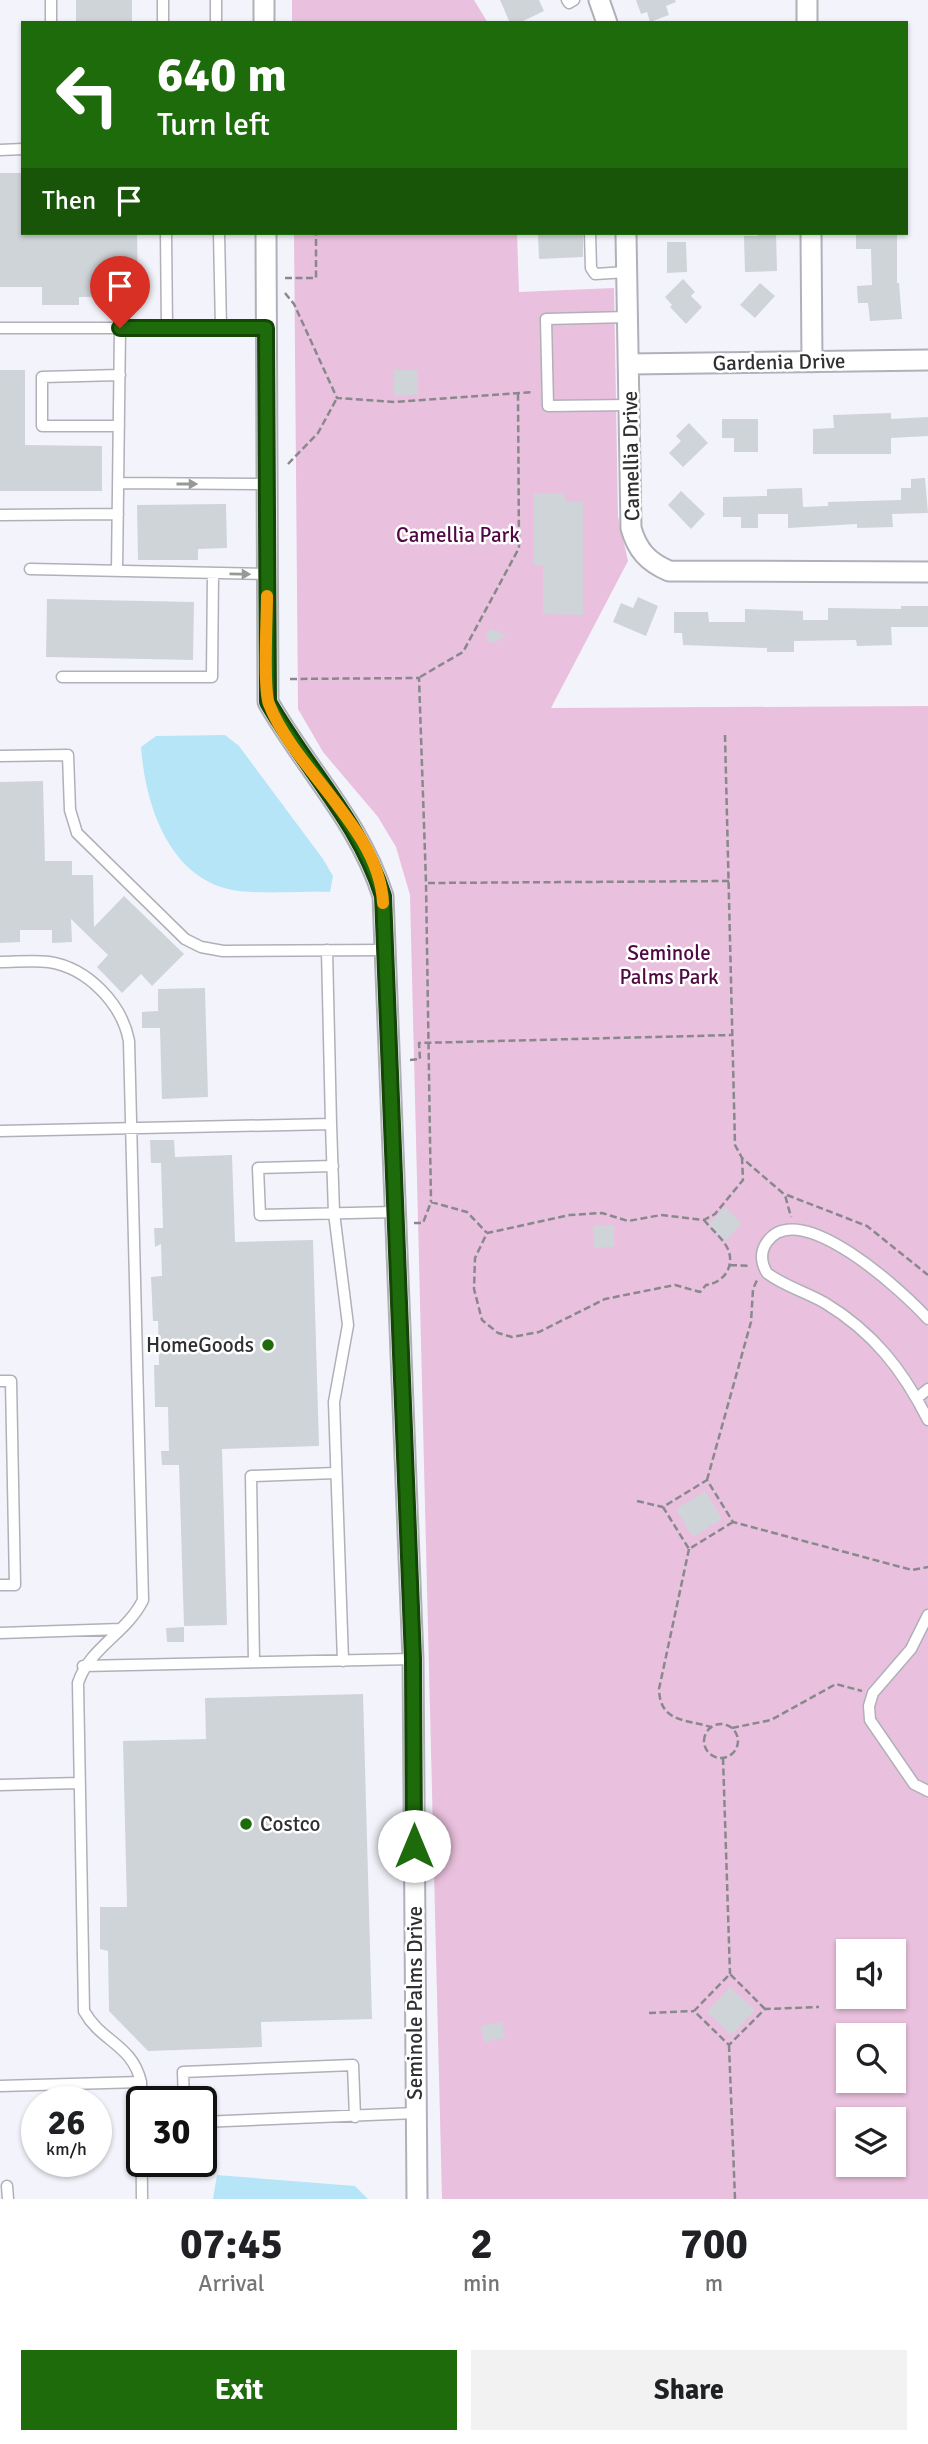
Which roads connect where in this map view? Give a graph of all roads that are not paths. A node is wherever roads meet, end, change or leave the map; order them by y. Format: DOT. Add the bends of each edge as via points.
graph roads {
  1 [pos="51,0"];
  2 [pos="163,0"];
  3 [pos="216,0"];
  4 [pos="264,0"];
  5 [pos="567,0"];
  6 [pos="575,0"];
  7 [pos="598,0"];
  8 [pos="807,0"];
  9 [pos="51,21"];
  10 [pos="163,21"];
  11 [pos="216,21"];
  12 [pos="264,21"];
  13 [pos="606,21"];
  14 [pos="807,21"];
  15 [pos="21,149"];
  16 [pos="0,150"];
  17 [pos="166,235"];
  18 [pos="219,235"];
  19 [pos="266,235"];
  20 [pos="590,235"];
  21 [pos="626,235"];
  22 [pos="810,235"];
  23 [pos="627,272"];
  24 [pos="628,317"];
  25 [pos="0,328"];
  26 [pos="120,328"];
  27 [pos="167,328"];
  28 [pos="221,328"];
  29 [pos="266,328"];
  30 [pos="928,360"];
  31 [pos="812,362"];
  32 [pos="629,364"];
  33 [pos="120,375"];
  34 [pos="630,405"];
  35 [pos="119,426"];
  36 [pos="119,483"];
  37 [pos="267,484"];
  38 [pos="118,514"];
  39 [pos="0,515"];
  40 [pos="30,569"];
  41 [pos="117,571"];
  42 [pos="928,572"];
  43 [pos="213,573"];
  44 [pos="267,574"];
  45 [pos="62,677"];
  46 [pos="0,756"];
  47 [pos="327,950"];
  48 [pos="385,950"];
  49 [pos="0,962"];
  50 [pos="331,1124"];
  51 [pos="131,1129"];
  52 [pos="0,1131"];
  53 [pos="333,1166"];
  54 [pos="395,1212"];
  55 [pos="334,1213"];
  56 [pos="928,1319"];
  57 [pos="0,1381"];
  58 [pos="928,1389"];
  59 [pos="917,1398"];
  60 [pos="928,1420"];
  61 [pos="336,1473"];
  62 [pos="0,1586"];
  63 [pos="928,1615"];
  64 [pos="121,1629"];
  65 [pos="0,1633"];
  66 [pos="413,1659"];
  67 [pos="343,1661"];
  68 [pos="254,1662"];
  69 [pos="83,1666"];
  70 [pos="79,1783"];
  71 [pos="0,1785"];
  72 [pos="928,1791"];
  73 [pos="141,2082"];
  74 [pos="0,2086"];
  75 [pos="141,2086"];
  76 [pos="183,2086"];
  77 [pos="416,2113"];
  78 [pos="355,2117"];
  79 [pos="217,2121"];
  80 [pos="142,2177"];
  81 [pos="7,2186"];
  82 [pos="8,2199"];
  83 [pos="142,2199"];
  84 [pos="417,2199"];
  1 -- 9 [label="lane"];
  2 -- 10 [label="lane"];
  3 -- 11 [label="lane"];
  4 -- 12 [label="street"];
  5 -- 6 [label="lane"];
  7 -- 13 [label="street"];
  8 -- 14 [label="street"];
  15 -- 16 [label="lane"];
  17 -- 27 [label="lane"];
  18 -- 28 [label="lane"];
  19 -- 29 [label="street, Seminole Palms Drive"];
  20 -- 23 [label="lane" via="595,274"];
  21 -- 23 [label="street, Camellia Drive"];
  22 -- 31 [label="street"];
  23 -- 24 [label="street, Camellia Drive"];
  24 -- 32 [label="street, Camellia Drive"];
  24 -- 34 [label="lane" via="546,319 547,391 548,406"];
  25 -- 26 [label="lane"];
  26 -- 27 [label="lane"];
  26 -- 33 [label="lane"];
  27 -- 28 [label="lane"];
  28 -- 29 [label="lane"];
  29 -- 37 [label="street, Seminole Palms Drive"];
  30 -- 31 [label="street, Gardenia Drive"];
  31 -- 32 [label="street, Gardenia Drive"];
  32 -- 34 [label="street, Camellia Drive"];
  33 -- 35 [label="lane"];
  33 -- 35 [label="lane" via="42,377 42,426"];
  34 -- 42 [label="street, Camellia Drive" via="631,528 640,551 659,566 669,571"];
  35 -- 36 [label="lane"];
  36 -- 37 [label="lane, one-way"];
  36 -- 38 [label="lane"];
  37 -- 44 [label="street, Seminole Palms Drive"];
  38 -- 39 [label="lane"];
  38 -- 41 [label="lane"];
  40 -- 41 [label="lane"];
  41 -- 43 [label="lane"];
  43 -- 44 [label="lane, one-way"];
  43 -- 45 [label="lane" via="212,677"];
  44 -- 48 [label="street, Seminole Palms Drive" via="268,702 372,861 383,896"];
  46 -- 47 [label="lane" via="68,755 70,810 76,833 185,939 223,951"];
  47 -- 48 [label="lane"];
  47 -- 50 [label="lane"];
  48 -- 54 [label="street, Seminole Palms Drive"];
  49 -- 51 [label="lane" via="64,966 83,976 120,1013 129,1041"];
  50 -- 51 [label="lane"];
  50 -- 53 [label="lane"];
  51 -- 52 [label="lane"];
  51 -- 64 [label="lane" via="143,1600"];
  53 -- 55 [label="lane"];
  53 -- 55 [label="lane" via="258,1168 260,1215"];
  54 -- 55 [label="lane"];
  54 -- 66 [label="street, Seminole Palms Drive"];
  55 -- 61 [label="lane" via="348,1325 334,1402"];
  56 -- 59 [label="lane" via="885,1276 828,1241 793,1228 768,1240 763,1250 764,1267 780,1282 823,1302 868,1333"];
  57 -- 62 [label="lane" via="11,1381 15,1585"];
  58 -- 59 [label="lane"];
  59 -- 60 [label="lane"];
  61 -- 67 [label="lane"];
  61 -- 68 [label="lane" via="251,1476"];
  63 -- 72 [label="lane" via="911,1649 873,1693 869,1706 870,1720 914,1784"];
  64 -- 65 [label="lane"];
  64 -- 69 [label="lane"];
  66 -- 67 [label="lane"];
  66 -- 77 [label="street, Seminole Palms Drive"];
  67 -- 68 [label="lane"];
  68 -- 69 [label="lane"];
  69 -- 70 [label="lane" via="78,1683"];
  70 -- 71 [label="lane"];
  70 -- 73 [label="lane" via="85,2011 91,2023 130,2055"];
  73 -- 74 [label="lane"];
  73 -- 75 [label="lane"];
  76 -- 78 [label="lane" via="183,2072 353,2065"];
  77 -- 78 [label="lane"];
  77 -- 84 [label="street, Seminole Palms Drive"];
  78 -- 79 [label="lane"];
  80 -- 83 [label="lane"];
  81 -- 82 [label="lane"];
}
